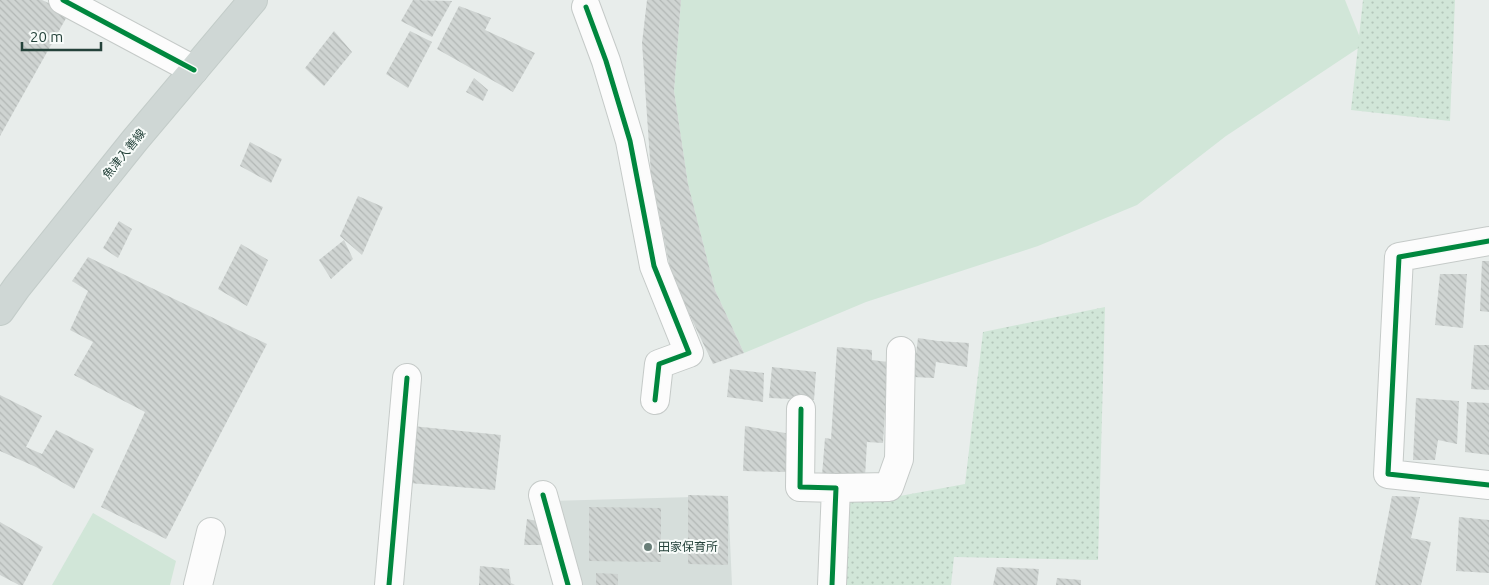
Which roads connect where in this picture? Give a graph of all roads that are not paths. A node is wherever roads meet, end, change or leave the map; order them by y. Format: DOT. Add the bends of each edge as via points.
graph roads {
  1 [pos="64,0"];
  2 [pos="253,0"];
  3 [pos="582,2"];
  4 [pos="194,70"];
  5 [pos="1489,241"];
  6 [pos="0,311"];
  7 [pos="901,351"];
  8 [pos="407,378"];
  9 [pos="654,400"];
  10 [pos="801,409"];
  11 [pos="1489,485"];
  12 [pos="836,488"];
  13 [pos="543,495"];
  14 [pos="211,532"];
  15 [pos="198,585"];
  16 [pos="389,585"];
  17 [pos="568,585"];
  18 [pos="832,585"];
  1 -- 4 [label="street"];
  2 -- 4 [label="main road, 魚津入善線"];
  3 -- 9 [label="street" via="606,61 630,141 654,266 689,353 659,364"];
  4 -- 6 [label="main road, 魚津入善線"];
  5 -- 11 [label="street" via="1399,257 1388,474"];
  7 -- 12 [label="street" via="899,459 889,487"];
  8 -- 16 [label="street"];
  10 -- 12 [label="street" via="800,487"];
  12 -- 18 [label="street"];
  13 -- 17 [label="street"];
  14 -- 15 [label="street"];
}
